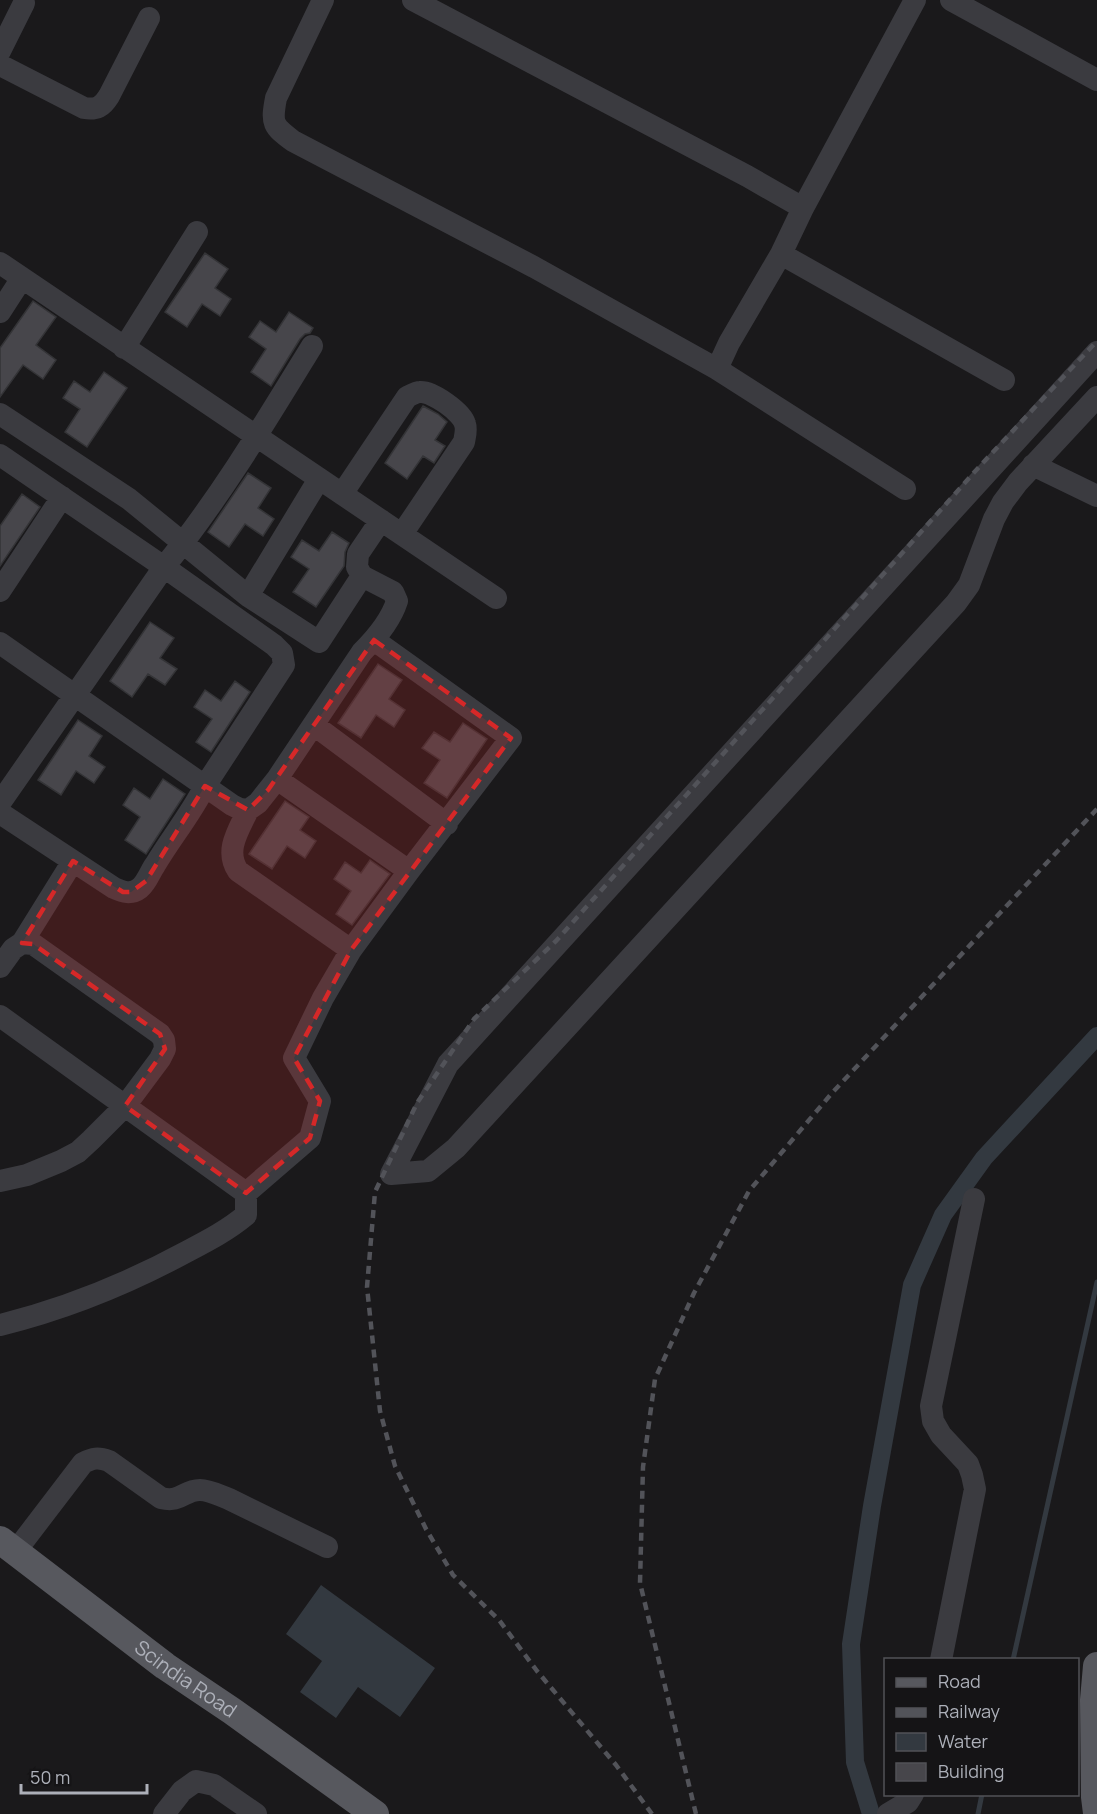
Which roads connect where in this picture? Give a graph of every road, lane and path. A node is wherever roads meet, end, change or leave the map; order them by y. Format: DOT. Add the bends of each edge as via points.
graph roads {
  1 [pos="323,0"];
  2 [pos="413,0"];
  3 [pos="915,0"];
  4 [pos="951,0"];
  5 [pos="24,3"];
  6 [pos="149,18"];
  7 [pos="0,51"];
  8 [pos="0,65"];
  9 [pos="1097,80"];
  10 [pos="803,208"];
  11 [pos="197,232"];
  12 [pos="781,254"];
  13 [pos="0,263"];
  14 [pos="22,278"];
  15 [pos="0,312"];
  16 [pos="312,346"];
  17 [pos="124,348"];
  18 [pos="1097,352"];
  19 [pos="717,369"];
  20 [pos="1004,380"];
  21 [pos="1097,397"];
  22 [pos="0,414"];
  23 [pos="256,437"];
  24 [pos="0,455"];
  25 [pos="1033,465"];
  26 [pos="320,479"];
  27 [pos="905,489"];
  28 [pos="342,494"];
  29 [pos="1097,496"];
  30 [pos="62,497"];
  31 [pos="381,520"];
  32 [pos="402,534"];
  33 [pos="183,544"];
  34 [pos="164,567"];
  35 [pos="362,576"];
  36 [pos="0,591"];
  37 [pos="248,596"];
  38 [pos="496,598"];
  39 [pos="374,640"];
  40 [pos="0,644"];
  41 [pos="75,696"];
  42 [pos="314,725"];
  43 [pos="277,779"];
  44 [pos="205,786"];
  45 [pos="0,803"];
  46 [pos="248,810"];
  47 [pos="0,813"];
  48 [pos="447,824"];
  49 [pos="74,861"];
  50 [pos="409,871"];
  51 [pos="22,943"];
  52 [pos="351,950"];
  53 [pos="0,967"];
  54 [pos="0,1016"];
  55 [pos="125,1106"];
  56 [pos="0,1181"];
  57 [pos="246,1193"];
  58 [pos="974,1199"];
  59 [pos="0,1325"];
  60 [pos="327,1547"];
  61 [pos="5,1549"];
  62 [pos="941,1658"];
  63 [pos="150,1662"];
  64 [pos="1097,1666"];
  65 [pos="912,1796"];
  66 [pos="1097,1813"];
  67 [pos="164,1814"];
  68 [pos="256,1814"];
  69 [pos="354,1814"];
  70 [pos="375,1814"];
  71 [pos="889,1814"];
  1 -- 19 [label="street" via="276,98 276,128 293,141 524,261"];
  2 -- 10 [label="street"];
  3 -- 10 [label="street"];
  4 -- 9 [label="street"];
  5 -- 7 [label="street"];
  6 -- 8 [label="street" via="109,96 94,110"];
  10 -- 12 [label="street"];
  11 -- 17 [label="street"];
  12 -- 19 [label="street"];
  12 -- 20 [label="street"];
  13 -- 14 [label="street"];
  14 -- 15 [label="street"];
  14 -- 17 [label="street"];
  16 -- 23 [label="street"];
  17 -- 23 [label="street"];
  18 -- 25 [label="street" via="448,1064 391,1174 428,1171 456,1148 956,603 969,585 1003,501"];
  19 -- 27 [label="street"];
  21 -- 25 [label="street"];
  22 -- 33 [label="street" via="129,499"];
  23 -- 26 [label="street"];
  23 -- 33 [label="street"];
  24 -- 30 [label="street"];
  25 -- 29 [label="street"];
  26 -- 28 [label="street"];
  26 -- 37 [label="street"];
  28 -- 31 [label="street"];
  28 -- 32 [label="street" via="407,397 422,392 448,405 464,420 464,442"];
  30 -- 34 [label="street"];
  30 -- 36 [label="street"];
  31 -- 32 [label="street"];
  31 -- 35 [label="street" via="358,554 357,567"];
  32 -- 38 [label="street"];
  33 -- 34 [label="street"];
  33 -- 37 [label="street"];
  34 -- 41 [label="street"];
  34 -- 44 [label="street" via="282,653 284,665"];
  35 -- 37 [label="street" via="319,642"];
  35 -- 39 [label="street" via="393,592 397,601"];
  39 -- 42 [label="street"];
  39 -- 48 [label="street" via="512,738"];
  40 -- 41 [label="street"];
  41 -- 44 [label="street"];
  41 -- 45 [label="street"];
  42 -- 43 [label="street"];
  42 -- 48 [label="street"];
  43 -- 46 [label="street"];
  43 -- 50 [label="street"];
  44 -- 46 [label="street" via="240,809"];
  44 -- 49 [label="street" via="140,888 123,892"];
  46 -- 52 [label="street" via="231,851 238,871"];
  47 -- 49 [label="street"];
  48 -- 50 [label="street"];
  49 -- 51 [label="street"];
  50 -- 52 [label="street"];
  51 -- 53 [label="street"];
  51 -- 55 [label="street" via="33,944 164,1040 160,1059"];
  52 -- 57 [label="street" via="294,1058 320,1101 310,1138"];
  54 -- 55 [label="street"];
  55 -- 56 [label="street" via="78,1152 27,1175"];
  55 -- 57 [label="street"];
  57 -- 59 [label="street" via="246,1215 213,1238 101,1292"];
  58 -- 62 [label="street" via="931,1406 941,1435 968,1464 975,1489"];
  60 -- 61 [label="street" via="212,1493 200,1490 171,1500 161,1498 109,1461 92,1458"];
  61 -- 63 [label="main road, Scindia Road"];
  63 -- 69 [label="main road, Scindia Road"];
  63 -- 70 [label="main road, Scindia Road"];
  64 -- 66 [label="main road"];
  65 -- 71 [label="street"];
  67 -- 68 [label="street" via="182,1791 196,1782 214,1785"];
}
